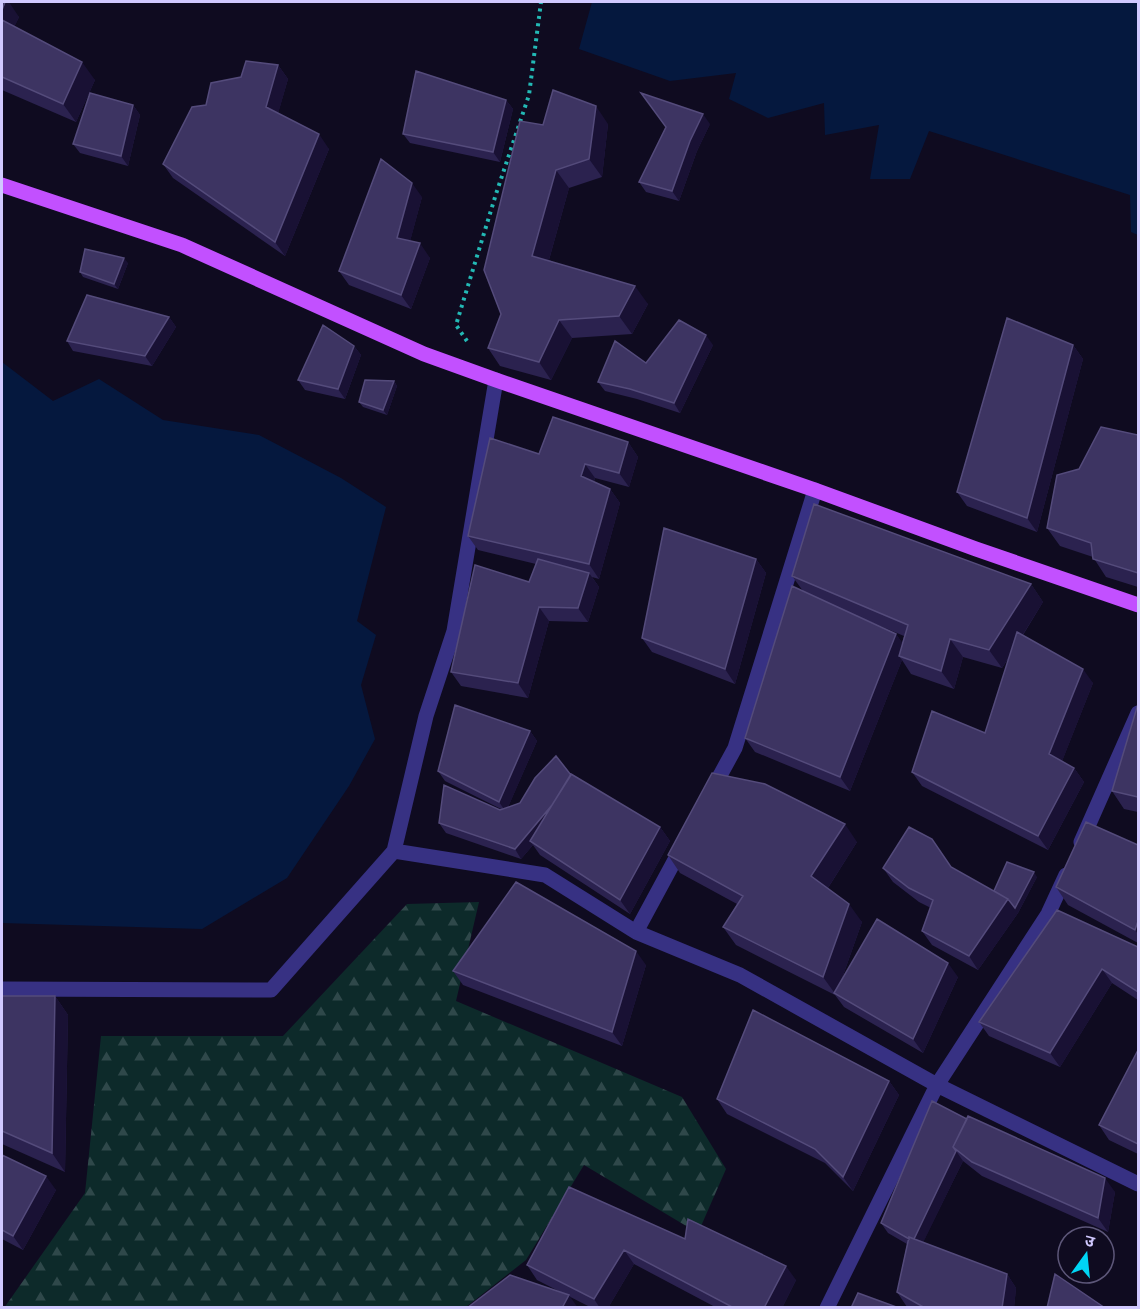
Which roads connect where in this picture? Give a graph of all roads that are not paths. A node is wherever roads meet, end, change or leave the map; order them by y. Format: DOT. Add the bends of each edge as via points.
graph roads {
  1 [pos="2,185"];
  2 [pos="496,380"];
  3 [pos="815,490"];
  4 [pos="1138,604"];
  5 [pos="1138,713"];
  6 [pos="702,809"];
  7 [pos="691,830"];
  8 [pos="394,851"];
  9 [pos="636,932"];
  10 [pos="2,989"];
  11 [pos="937,1085"];
  12 [pos="1138,1184"];
  13 [pos="827,1308"];
  1 -- 2 [label="main road" via="182,245 424,354"];
  2 -- 3 [label="main road"];
  2 -- 8 [label="street" via="454,631 426,716"];
  3 -- 4 [label="main road"];
  3 -- 6 [label="street" via="735,748"];
  5 -- 11 [label="street" via="1048,914"];
  7 -- 9 [label="street"];
  8 -- 9 [label="street" via="545,875"];
  8 -- 10 [label="street" via="272,990"];
  9 -- 11 [label="street" via="740,975"];
  11 -- 12 [label="street"];
  11 -- 13 [label="street"];
}
